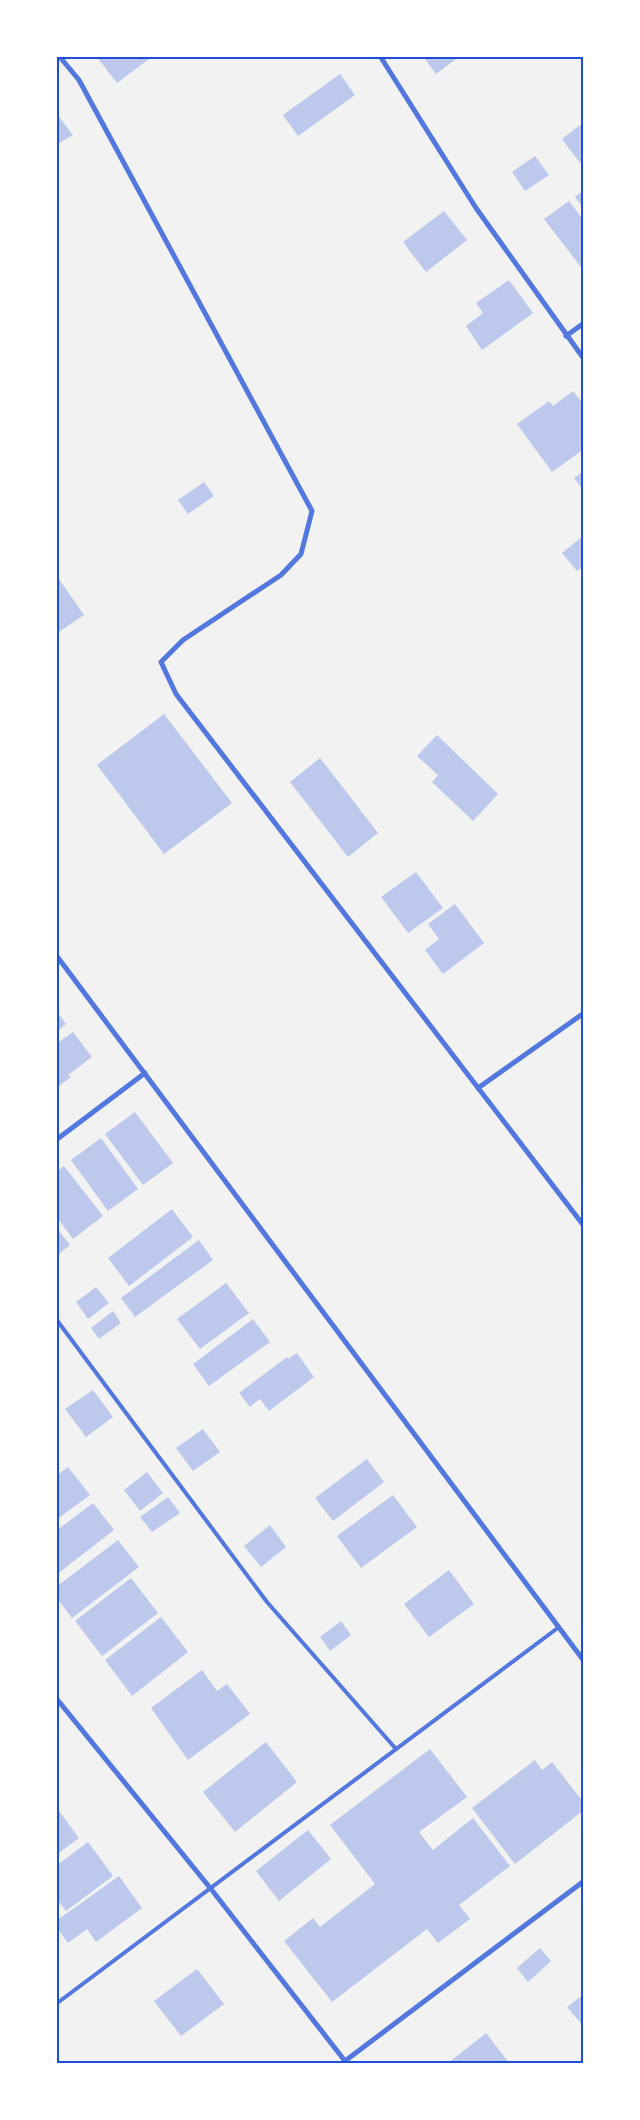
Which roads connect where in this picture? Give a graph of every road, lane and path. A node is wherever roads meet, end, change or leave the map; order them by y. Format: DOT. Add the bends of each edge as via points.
graph roads {
  1 [pos="59,56"];
  2 [pos="380,56"];
  3 [pos="584,323"];
  4 [pos="566,336"];
  5 [pos="584,359"];
  6 [pos="56,955"];
  7 [pos="584,1013"];
  8 [pos="145,1073"];
  9 [pos="478,1088"];
  10 [pos="56,1140"];
  11 [pos="584,1226"];
  12 [pos="56,1319"];
  13 [pos="558,1627"];
  14 [pos="584,1661"];
  15 [pos="56,1698"];
  16 [pos="396,1749"];
  17 [pos="584,1881"];
  18 [pos="210,1889"];
  19 [pos="56,2004"];
  1 -- 9 [label="street" via="78,80 312,512 301,554 281,575 183,640 161,662 176,694"];
  2 -- 4 [label="street" via="476,208"];
  3 -- 4 [label="street"];
  4 -- 5 [label="street"];
  6 -- 8 [label="street"];
  7 -- 9 [label="street"];
  8 -- 10 [label="street"];
  8 -- 13 [label="street"];
  9 -- 11 [label="street"];
  12 -- 16 [label="lane" via="266,1602"];
  13 -- 14 [label="street"];
  13 -- 16 [label="lane"];
  15 -- 18 [label="street"];
  16 -- 18 [label="lane"];
  17 -- 18 [label="street" via="345,2061"];
  18 -- 19 [label="lane"];
}
